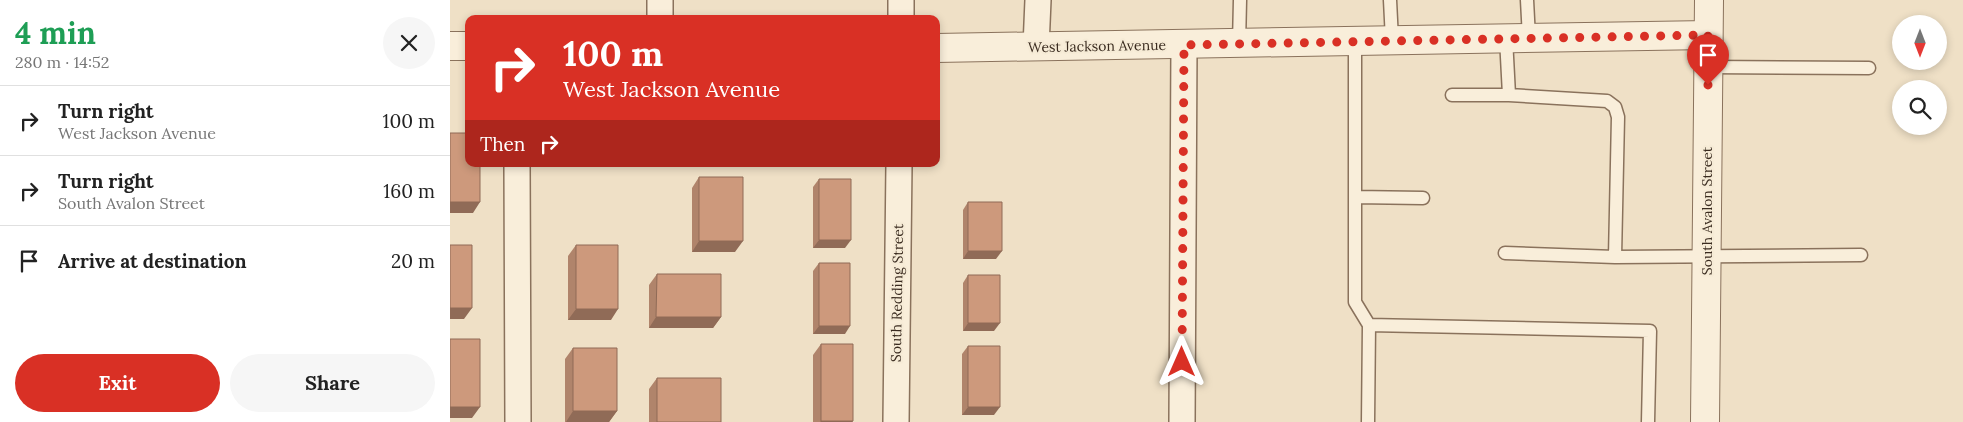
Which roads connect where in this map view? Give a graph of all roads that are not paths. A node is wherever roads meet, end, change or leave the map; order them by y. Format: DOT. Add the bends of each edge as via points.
graph roads {
  1 [pos="660,0"];
  2 [pos="901,0"];
  3 [pos="1038,0"];
  4 [pos="1240,0"];
  5 [pos="1390,0"];
  6 [pos="1527,0"];
  7 [pos="1709,0"];
  8 [pos="660,15"];
  9 [pos="901,15"];
  10 [pos="1708,35"];
  11 [pos="1518,38"];
  12 [pos="1392,40"];
  13 [pos="1355,41"];
  14 [pos="1239,44"];
  15 [pos="1184,45"];
  16 [pos="450,46"];
  17 [pos="465,46"];
  18 [pos="1036,47"];
  19 [pos="940,48"];
  20 [pos="1708,66"];
  21 [pos="1869,68"];
  22 [pos="1452,95"];
  23 [pos="1509,95"];
  24 [pos="517,167"];
  25 [pos="899,167"];
  26 [pos="1355,197"];
  27 [pos="1423,198"];
  28 [pos="1506,253"];
  29 [pos="1706,255"];
  30 [pos="1861,255"];
  31 [pos="1616,257"];
  32 [pos="1369,325"];
  33 [pos="518,422"];
  34 [pos="896,422"];
  35 [pos="1182,422"];
  36 [pos="1368,422"];
  37 [pos="1648,422"];
  38 [pos="1705,422"];
  1 -- 8 [label="street"];
  2 -- 9 [label="street"];
  3 -- 18 [label="street"];
  4 -- 14 [label="lane"];
  5 -- 12 [label="lane"];
  6 -- 11 [label="lane"];
  7 -- 10 [label="street, South Avalon Street"];
  10 -- 11 [label="street, West Jackson Avenue"];
  10 -- 20 [label="street, South Avalon Street"];
  11 -- 12 [label="street, West Jackson Avenue"];
  11 -- 23 [label="lane"];
  12 -- 13 [label="street, West Jackson Avenue"];
  13 -- 14 [label="street, West Jackson Avenue"];
  13 -- 26 [label="lane"];
  14 -- 15 [label="street, West Jackson Avenue"];
  15 -- 18 [label="street, West Jackson Avenue"];
  15 -- 35 [label="street"];
  16 -- 17 [label="street"];
  18 -- 19 [label="street, West Jackson Avenue"];
  20 -- 21 [label="lane"];
  20 -- 29 [label="street, South Avalon Street"];
  22 -- 23 [label="lane"];
  23 -- 31 [label="lane" via="1608,101 1615,107 1618,117"];
  24 -- 33 [label="street"];
  25 -- 34 [label="street, South Redding Street"];
  26 -- 27 [label="lane"];
  26 -- 32 [label="lane" via="1355,302"];
  28 -- 31 [label="lane"];
  29 -- 30 [label="lane"];
  29 -- 31 [label="lane"];
  29 -- 38 [label="street, South Avalon Street"];
  32 -- 36 [label="lane"];
  32 -- 37 [label="lane" via="1650,331"];
}
